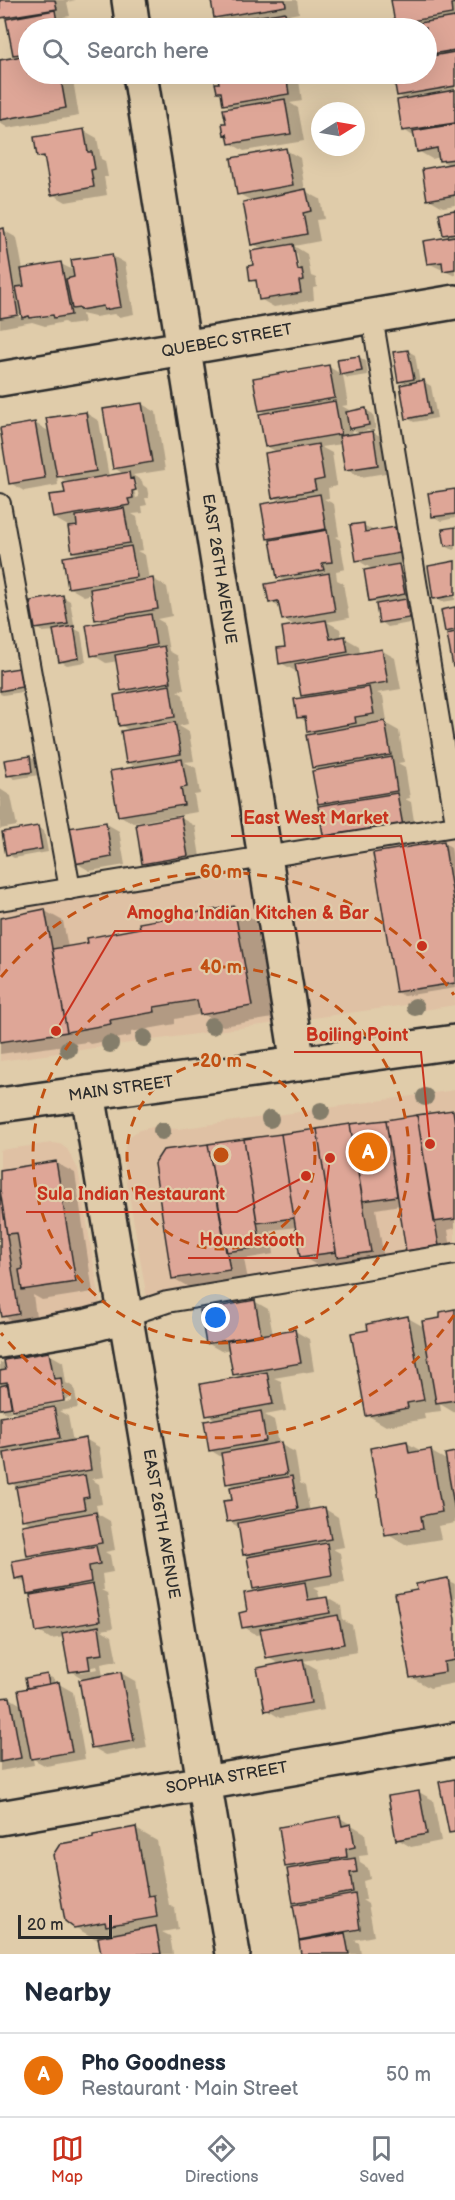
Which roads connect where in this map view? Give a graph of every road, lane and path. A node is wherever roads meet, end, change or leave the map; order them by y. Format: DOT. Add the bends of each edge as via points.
graph roads {
  1 [pos="129,0"];
  2 [pos="132,18"];
  3 [pos="142,84"];
  4 [pos="455,302"];
  5 [pos="372,317"];
  6 [pos="183,348"];
  7 [pos="0,379"];
  8 [pos="0,504"];
  9 [pos="455,816"];
  10 [pos="455,826"];
  11 [pos="264,858"];
  12 [pos="70,889"];
  13 [pos="0,900"];
  14 [pos="455,1042"];
  15 [pos="298,1064"];
  16 [pos="88,1093"];
  17 [pos="0,1105"];
  18 [pos="455,1254"];
  19 [pos="125,1316"];
  20 [pos="0,1341"];
  21 [pos="455,1740"];
  22 [pos="204,1782"];
  23 [pos="0,1818"];
  24 [pos="233,1954"];
  1 -- 2 [label="street"];
  3 -- 6 [label="street, EAST 26TH AVENUE"];
  4 -- 5 [label="street, QUEBEC STREET"];
  5 -- 6 [label="street, QUEBEC STREET"];
  5 -- 9 [label="lane"];
  6 -- 7 [label="street, QUEBEC STREET"];
  6 -- 11 [label="street, EAST 26TH AVENUE"];
  8 -- 12 [label="lane"];
  10 -- 11 [label="lane"];
  11 -- 12 [label="lane"];
  11 -- 15 [label="street, EAST 26TH AVENUE"];
  12 -- 13 [label="lane"];
  14 -- 15 [label="street, MAIN STREET"];
  15 -- 16 [label="street, MAIN STREET"];
  16 -- 17 [label="street, MAIN STREET"];
  16 -- 19 [label="street, EAST 26TH AVENUE"];
  18 -- 19 [label="lane" via="167,1302"];
  19 -- 20 [label="street"];
  19 -- 22 [label="street, EAST 26TH AVENUE"];
  21 -- 22 [label="street, SOPHIA STREET"];
  22 -- 23 [label="street, SOPHIA STREET"];
  22 -- 24 [label="street, EAST 26TH AVENUE"];
}
